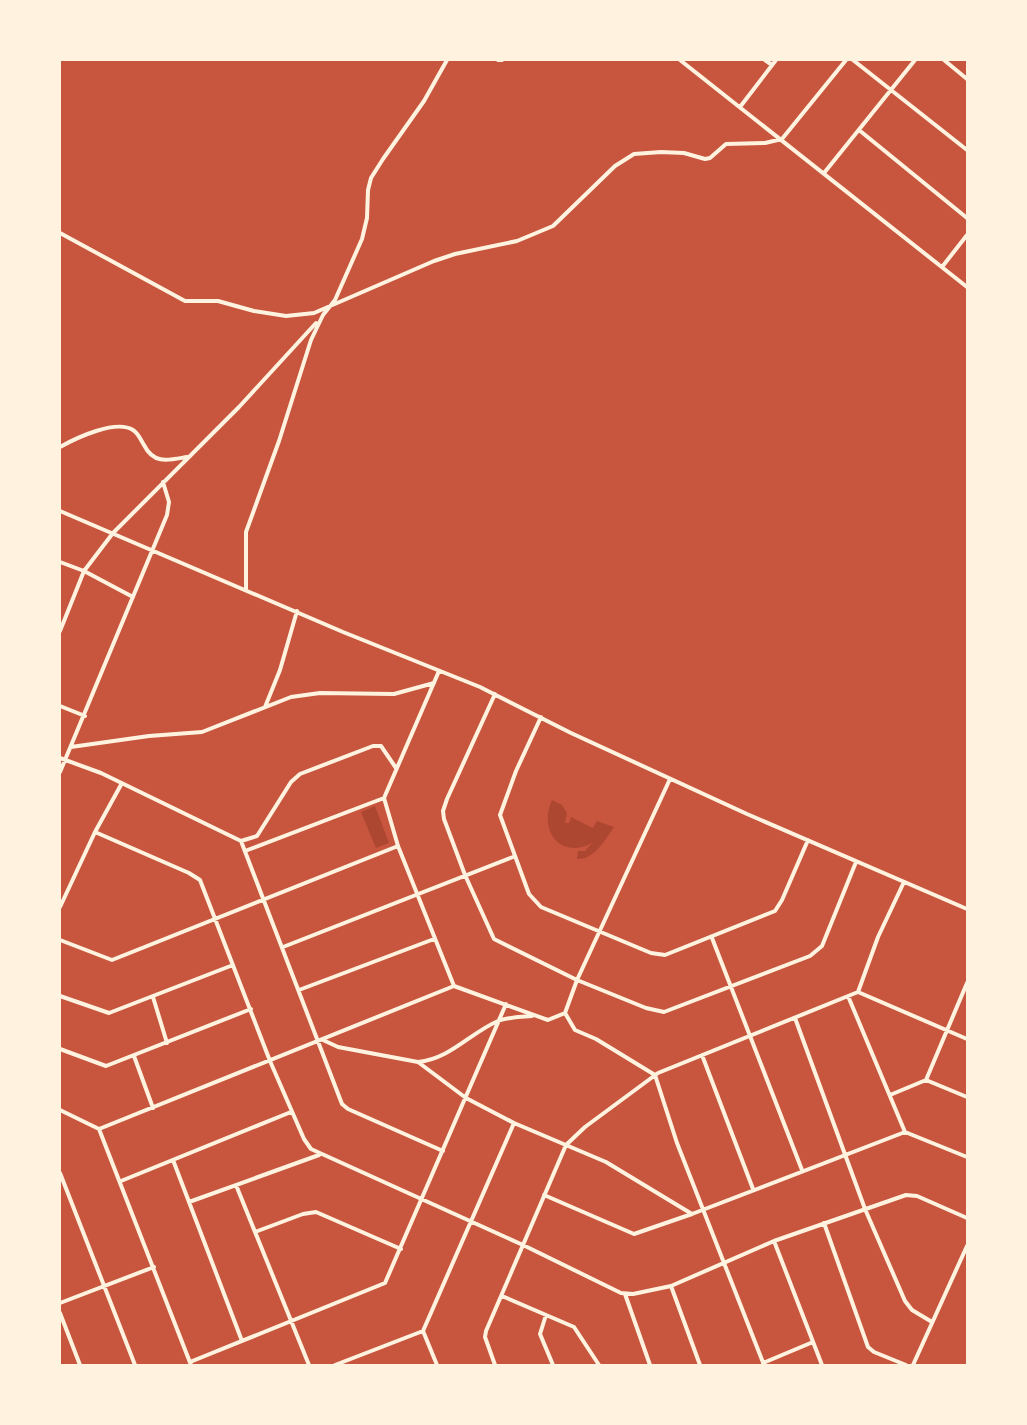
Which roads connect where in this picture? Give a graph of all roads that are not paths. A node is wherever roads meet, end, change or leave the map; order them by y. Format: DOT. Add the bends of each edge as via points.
graph roads {
  1 [pos="447,60"];
  2 [pos="680,60"];
  3 [pos="765,60"];
  4 [pos="776,60"];
  5 [pos="846,60"];
  6 [pos="853,60"];
  7 [pos="915,60"];
  8 [pos="944,60"];
  9 [pos="772,65"];
  10 [pos="967,79"];
  11 [pos="891,90"];
  12 [pos="740,106"];
  13 [pos="859,130"];
  14 [pos="782,139"];
  15 [pos="967,150"];
  16 [pos="824,173"];
  17 [pos="967,218"];
  18 [pos="60,234"];
  19 [pos="967,235"];
  20 [pos="942,267"];
  21 [pos="967,287"];
  22 [pos="333,303"];
  23 [pos="324,315"];
  24 [pos="60,447"];
  25 [pos="187,457"];
  26 [pos="163,482"];
  27 [pos="60,511"];
  28 [pos="113,533"];
  29 [pos="154,551"];
  30 [pos="60,562"];
  31 [pos="84,571"];
  32 [pos="246,589"];
  33 [pos="134,597"];
  34 [pos="297,610"];
  35 [pos="60,632"];
  36 [pos="439,671"];
  37 [pos="434,683"];
  38 [pos="495,694"];
  39 [pos="60,706"];
  40 [pos="265,707"];
  41 [pos="85,716"];
  42 [pos="540,717"];
  43 [pos="71,747"];
  44 [pos="60,758"];
  45 [pos="66,760"];
  46 [pos="396,768"];
  47 [pos="60,772"];
  48 [pos="670,778"];
  49 [pos="122,783"];
  50 [pos="384,798"];
  51 [pos="94,832"];
  52 [pos="808,840"];
  53 [pos="241,841"];
  54 [pos="398,846"];
  55 [pos="245,851"];
  56 [pos="514,857"];
  57 [pos="856,862"];
  58 [pos="465,876"];
  59 [pos="904,882"];
  60 [pos="417,894"];
  61 [pos="264,900"];
  62 [pos="60,907"];
  63 [pos="967,909"];
  64 [pos="216,918"];
  65 [pos="599,931"];
  66 [pos="712,938"];
  67 [pos="434,939"];
  68 [pos="60,940"];
  69 [pos="283,947"];
  70 [pos="233,965"];
  71 [pos="577,980"];
  72 [pos="967,983"];
  73 [pos="731,985"];
  74 [pos="454,986"];
  75 [pos="299,990"];
  76 [pos="858,992"];
  77 [pos="60,996"];
  78 [pos="848,996"];
  79 [pos="153,997"];
  80 [pos="506,1004"];
  81 [pos="252,1009"];
  82 [pos="565,1013"];
  83 [pos="535,1016"];
  84 [pos="795,1018"];
  85 [pos="498,1021"];
  86 [pos="947,1030"];
  87 [pos="750,1036"];
  88 [pos="967,1039"];
  89 [pos="320,1041"];
  90 [pos="168,1042"];
  91 [pos="60,1049"];
  92 [pos="134,1056"];
  93 [pos="702,1056"];
  94 [pos="270,1061"];
  95 [pos="418,1062"];
  96 [pos="655,1075"];
  97 [pos="926,1080"];
  98 [pos="890,1095"];
  99 [pos="967,1097"];
  100 [pos="466,1098"];
  101 [pos="153,1108"];
  102 [pos="60,1110"];
  103 [pos="291,1112"];
  104 [pos="514,1123"];
  105 [pos="100,1129"];
  106 [pos="905,1132"];
  107 [pos="566,1145"];
  108 [pos="443,1152"];
  109 [pos="319,1154"];
  110 [pos="847,1154"];
  111 [pos="967,1157"];
  112 [pos="173,1160"];
  113 [pos="802,1170"];
  114 [pos="60,1173"];
  115 [pos="121,1180"];
  116 [pos="236,1185"];
  117 [pos="754,1189"];
  118 [pos="544,1195"];
  119 [pos="422,1199"];
  120 [pos="189,1202"];
  121 [pos="702,1209"];
  122 [pos="865,1209"];
  123 [pos="692,1214"];
  124 [pos="967,1218"];
  125 [pos="472,1221"];
  126 [pos="824,1223"];
  127 [pos="255,1232"];
  128 [pos="774,1241"];
  129 [pos="523,1245"];
  130 [pos="967,1246"];
  131 [pos="401,1249"];
  132 [pos="722,1263"];
  133 [pos="154,1267"];
  134 [pos="106,1286"];
  135 [pos="671,1286"];
  136 [pos="625,1294"];
  137 [pos="502,1296"];
  138 [pos="60,1303"];
  139 [pos="60,1313"];
  140 [pos="546,1314"];
  141 [pos="291,1322"];
  142 [pos="932,1322"];
  143 [pos="423,1331"];
  144 [pos="242,1341"];
  145 [pos="813,1342"];
  146 [pos="190,1363"];
  147 [pos="763,1364"];
  148 [pos="80,1365"];
  149 [pos="135,1365"];
  150 [pos="309,1365"];
  151 [pos="335,1365"];
  152 [pos="437,1365"];
  153 [pos="495,1365"];
  154 [pos="553,1365"];
  155 [pos="599,1365"];
  156 [pos="650,1365"];
  157 [pos="700,1365"];
  158 [pos="822,1365"];
  159 [pos="906,1365"];
  160 [pos="913,1365"];
  1 -- 22 [label="street" via="431,91 371,178 365,230"];
  2 -- 12 [label="street"];
  3 -- 9 [label="street"];
  4 -- 9 [label="street"];
  5 -- 14 [label="street"];
  6 -- 11 [label="street"];
  7 -- 11 [label="street"];
  8 -- 10 [label="street"];
  9 -- 12 [label="street"];
  11 -- 13 [label="street"];
  11 -- 15 [label="street"];
  12 -- 14 [label="street"];
  13 -- 16 [label="street"];
  13 -- 17 [label="street"];
  14 -- 16 [label="street"];
  14 -- 22 [label="street" via="726,144 705,159 661,152 634,154 615,166 553,226 516,241 434,261"];
  16 -- 20 [label="street"];
  18 -- 22 [label="street" via="185,301 218,301 265,313 296,316 314,313"];
  19 -- 20 [label="street"];
  20 -- 21 [label="street"];
  22 -- 23 [label="street"];
  23 -- 25 [label="street" via="246,400"];
  23 -- 32 [label="street" via="311,340 246,532"];
  24 -- 25 [label="street" via="82,435 121,426 134,430 150,455 159,460"];
  25 -- 26 [label="street"];
  26 -- 28 [label="street"];
  26 -- 29 [label="street" via="168,511"];
  27 -- 28 [label="street"];
  28 -- 29 [label="street"];
  28 -- 31 [label="street"];
  29 -- 32 [label="street"];
  29 -- 33 [label="street"];
  30 -- 31 [label="street"];
  31 -- 33 [label="street"];
  31 -- 35 [label="street"];
  32 -- 34 [label="street"];
  33 -- 41 [label="street"];
  34 -- 36 [label="street"];
  34 -- 40 [label="street" via="280,670"];
  36 -- 37 [label="street"];
  36 -- 38 [label="street"];
  37 -- 40 [label="street" via="394,694 320,692 291,697"];
  37 -- 46 [label="street"];
  38 -- 42 [label="street"];
  38 -- 58 [label="street" via="443,811"];
  39 -- 41 [label="street"];
  40 -- 43 [label="street" via="200,732"];
  41 -- 43 [label="street"];
  42 -- 48 [label="street"];
  42 -- 56 [label="street" via="500,812 500,822"];
  43 -- 45 [label="street"];
  44 -- 45 [label="street"];
  45 -- 47 [label="street"];
  45 -- 49 [label="street"];
  46 -- 50 [label="street"];
  46 -- 53 [label="street" via="380,746 373,746 300,774 257,836"];
  48 -- 52 [label="street"];
  48 -- 65 [label="street"];
  49 -- 51 [label="street"];
  49 -- 53 [label="street"];
  50 -- 54 [label="street"];
  50 -- 55 [label="street"];
  51 -- 62 [label="street"];
  51 -- 64 [label="street" via="198,878"];
  52 -- 57 [label="street"];
  52 -- 66 [label="street" via="777,910"];
  53 -- 55 [label="street"];
  54 -- 60 [label="street"];
  54 -- 61 [label="street"];
  55 -- 61 [label="street"];
  56 -- 58 [label="street"];
  56 -- 65 [label="street" via="536,904"];
  57 -- 59 [label="street"];
  57 -- 73 [label="street" via="822,946 810,956"];
  58 -- 60 [label="street"];
  58 -- 71 [label="street" via="494,939"];
  59 -- 63 [label="street"];
  59 -- 76 [label="street" via="878,937"];
  60 -- 67 [label="street"];
  60 -- 69 [label="street"];
  61 -- 64 [label="street"];
  61 -- 69 [label="street"];
  64 -- 68 [label="street" via="110,960"];
  64 -- 70 [label="street"];
  65 -- 66 [label="street" via="661,955"];
  65 -- 71 [label="street"];
  66 -- 73 [label="street"];
  67 -- 74 [label="street"];
  67 -- 75 [label="street"];
  69 -- 75 [label="street"];
  70 -- 79 [label="street"];
  70 -- 81 [label="street"];
  71 -- 73 [label="street" via="660,1012"];
  71 -- 82 [label="street"];
  72 -- 86 [label="street"];
  73 -- 87 [label="street"];
  74 -- 80 [label="street"];
  74 -- 89 [label="street"];
  75 -- 89 [label="street"];
  76 -- 78 [label="street"];
  76 -- 86 [label="street"];
  77 -- 79 [label="street" via="107,1014"];
  78 -- 84 [label="street"];
  78 -- 98 [label="street"];
  79 -- 90 [label="street"];
  80 -- 83 [label="street"];
  80 -- 85 [label="street"];
  81 -- 90 [label="street"];
  81 -- 94 [label="street"];
  82 -- 83 [label="street" via="548,1020"];
  82 -- 96 [label="street" via="575,1030"];
  83 -- 85 [label="street"];
  84 -- 87 [label="street"];
  84 -- 110 [label="street"];
  85 -- 95 [label="street" via="442,1056"];
  85 -- 100 [label="street"];
  86 -- 88 [label="street"];
  86 -- 97 [label="street"];
  87 -- 93 [label="street"];
  87 -- 113 [label="street"];
  89 -- 94 [label="street"];
  89 -- 95 [label="street"];
  89 -- 108 [label="street" via="344,1107"];
  90 -- 92 [label="street"];
  91 -- 92 [label="street" via="104,1066"];
  92 -- 101 [label="street"];
  93 -- 96 [label="street"];
  93 -- 117 [label="street"];
  94 -- 101 [label="street"];
  94 -- 103 [label="street"];
  95 -- 100 [label="street"];
  96 -- 107 [label="street"];
  96 -- 121 [label="street"];
  97 -- 98 [label="street"];
  97 -- 99 [label="street"];
  98 -- 106 [label="street"];
  100 -- 104 [label="street"];
  100 -- 108 [label="street"];
  101 -- 105 [label="street"];
  102 -- 105 [label="street"];
  103 -- 109 [label="street" via="306,1143"];
  103 -- 112 [label="street"];
  104 -- 107 [label="street"];
  104 -- 125 [label="street"];
  105 -- 115 [label="street"];
  106 -- 110 [label="street"];
  106 -- 111 [label="street"];
  107 -- 118 [label="street"];
  107 -- 123 [label="street" via="606,1162"];
  108 -- 119 [label="street"];
  109 -- 116 [label="street"];
  109 -- 119 [label="street"];
  110 -- 113 [label="street"];
  110 -- 122 [label="street"];
  112 -- 115 [label="street"];
  112 -- 120 [label="street"];
  113 -- 117 [label="street"];
  114 -- 134 [label="street"];
  115 -- 133 [label="street"];
  116 -- 120 [label="street"];
  116 -- 127 [label="street"];
  117 -- 121 [label="street"];
  118 -- 123 [label="street" via="634,1234"];
  118 -- 129 [label="street"];
  119 -- 125 [label="street"];
  119 -- 131 [label="street"];
  120 -- 144 [label="street"];
  121 -- 123 [label="street"];
  121 -- 132 [label="street"];
  122 -- 124 [label="street" via="913,1195"];
  122 -- 126 [label="street"];
  122 -- 142 [label="street" via="905,1301 912,1310"];
  125 -- 129 [label="street"];
  125 -- 143 [label="street"];
  126 -- 128 [label="street"];
  126 -- 159 [label="street" via="867,1345 874,1352"];
  127 -- 131 [label="street" via="316,1212"];
  127 -- 141 [label="street"];
  128 -- 132 [label="street"];
  128 -- 145 [label="street"];
  129 -- 136 [label="street"];
  129 -- 137 [label="street"];
  130 -- 142 [label="street"];
  131 -- 141 [label="street" via="383,1284"];
  132 -- 135 [label="street"];
  132 -- 147 [label="street"];
  133 -- 134 [label="street"];
  133 -- 146 [label="street"];
  134 -- 138 [label="street"];
  134 -- 149 [label="street"];
  135 -- 136 [label="street"];
  135 -- 157 [label="street"];
  136 -- 156 [label="street"];
  137 -- 140 [label="street"];
  137 -- 153 [label="street" via="485,1335"];
  139 -- 148 [label="street"];
  140 -- 154 [label="street" via="540,1334"];
  140 -- 155 [label="street" via="574,1327"];
  141 -- 144 [label="street"];
  141 -- 150 [label="street"];
  142 -- 160 [label="street"];
  143 -- 151 [label="street"];
  143 -- 152 [label="street"];
  144 -- 146 [label="street"];
  145 -- 147 [label="street"];
  145 -- 158 [label="street"];
}
